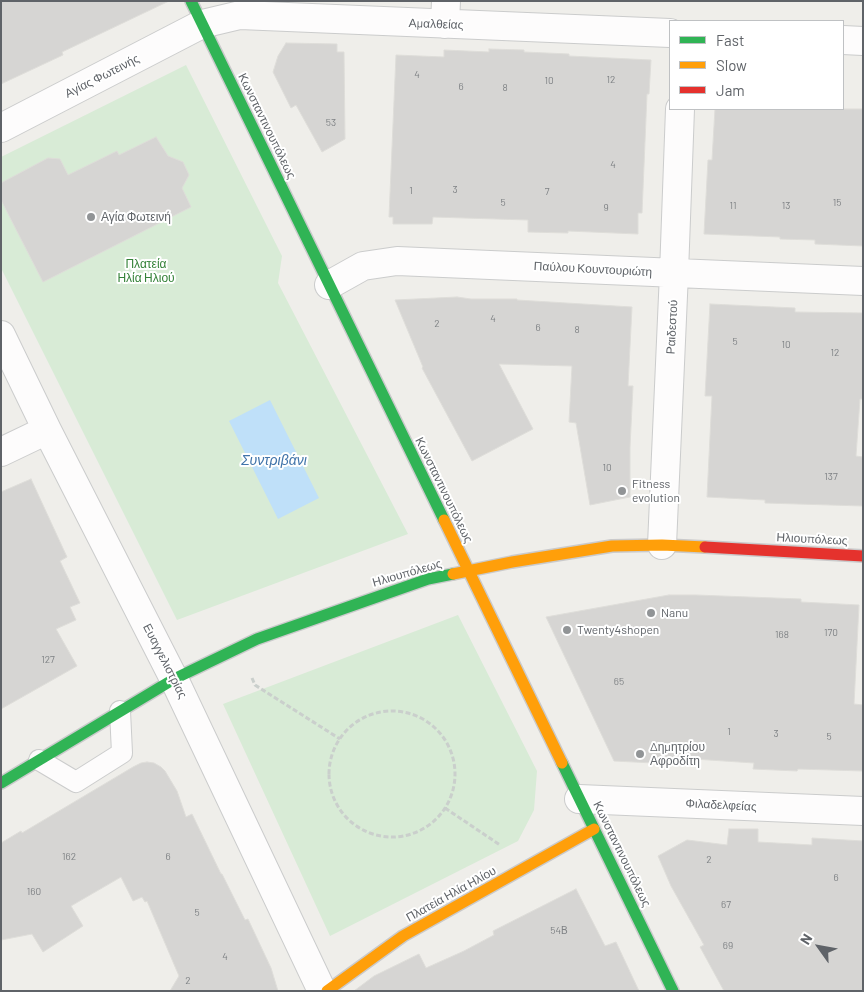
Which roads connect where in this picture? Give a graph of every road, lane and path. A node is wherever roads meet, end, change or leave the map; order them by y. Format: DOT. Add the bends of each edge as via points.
graph roads {
  1 [pos="197,13"];
  2 [pos="446,13"];
  3 [pos="669,33"];
  4 [pos="844,40"];
  5 [pos="863,41"];
  6 [pos="680,110"];
  7 [pos="1,128"];
  8 [pos="674,273"];
  9 [pos="863,281"];
  10 [pos="329,285"];
  11 [pos="1,335"];
  12 [pos="47,430"];
  13 [pos="1,452"];
  14 [pos="662,545"];
  15 [pos="863,556"];
  16 [pos="468,571"];
  17 [pos="239,648"];
  18 [pos="174,679"];
  19 [pos="120,712"];
  20 [pos="340,739"];
  21 [pos="39,760"];
  22 [pos="1,783"];
  23 [pos="580,799"];
  24 [pos="445,808"];
  25 [pos="863,811"];
  26 [pos="594,829"];
  27 [pos="519,872"];
  28 [pos="322,991"];
  29 [pos="327,991"];
  30 [pos="673,991"];
  1 -- 2 [label="street, Αμαλθείας"];
  1 -- 7 [label="street, Αγίας Φωτεινής"];
  1 -- 10 [label="main road, Κωνσταντινουπόλεως"];
  2 -- 3 [label="street, Αμαλθείας"];
  4 -- 5 [label="street"];
  6 -- 8 [label="street, Ραιδεστού"];
  8 -- 9 [label="street, Παύλου Κουντουριώτη"];
  8 -- 10 [label="street, Παύλου Κουντουριώτη" via="396,261 363,266"];
  8 -- 14 [label="street, Ραιδεστού"];
  10 -- 16 [label="main road, Κωνσταντινουπόλεως"];
  11 -- 12 [label="street, Ευαγγελιστρίας"];
  12 -- 13 [label="street"];
  12 -- 18 [label="street, Ευαγγελιστρίας"];
  14 -- 15 [label="main road, Ηλιουπόλεως"];
  14 -- 16 [label="main road, Ηλιουπόλεως" via="612,546"];
  16 -- 17 [label="main road, Ηλιουπόλεως" via="380,594"];
  16 -- 23 [label="main road, Κωνσταντινουπόλεως"];
  17 -- 18 [label="main road, Ηλιουπόλεως"];
  17 -- 20 [label="path" via="255,685"];
  18 -- 19 [label="main road, Ηλιουπόλεως"];
  18 -- 28 [label="street, Ευαγγελιστρίας"];
  19 -- 21 [label="main road, Ηλιουπόλεως"];
  19 -- 21 [label="lane" via="122,753 76,782"];
  20 -- 24 [label="path" via="354,724 372,714 392,711 411,714 430,723 444,738 453,756 456,776 452,796"];
  20 -- 24 [label="path" via="332,757 329,776 332,794 354,825 372,834 390,837 410,835 426,827"];
  21 -- 22 [label="main road, Ηλιουπόλεως"];
  23 -- 25 [label="street, Φιλαδελφείας"];
  23 -- 26 [label="main road, Κωνσταντινουπόλεως"];
  24 -- 27 [label="path" via="504,848"];
  26 -- 27 [label="main road, Πλατεία Ηλία Ηλίου"];
  26 -- 30 [label="main road, Κωνσταντινουπόλεως"];
  27 -- 29 [label="main road, Πλατεία Ηλία Ηλίου" via="403,936"];
}
